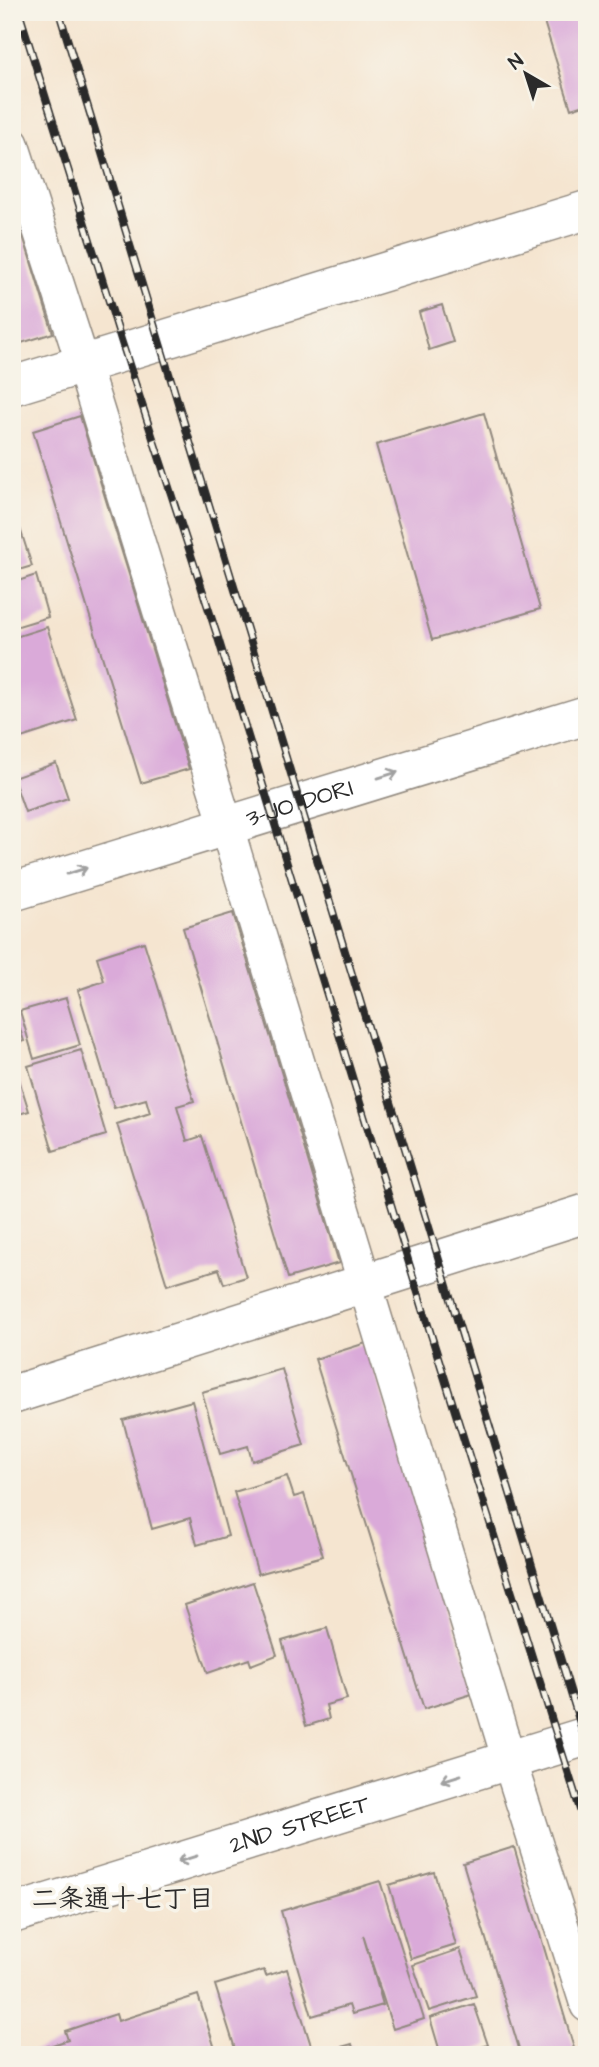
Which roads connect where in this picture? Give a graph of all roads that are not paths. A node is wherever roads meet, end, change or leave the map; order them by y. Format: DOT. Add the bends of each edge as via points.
graph roads {
  1 [pos="12,144"];
  2 [pos="587,210"];
  3 [pos="83,364"];
  4 [pos="12,386"];
  5 [pos="587,715"];
  6 [pos="226,825"];
  7 [pos="12,892"];
  8 [pos="587,1213"];
  9 [pos="366,1281"];
  10 [pos="12,1395"];
  11 [pos="587,1736"];
  12 [pos="509,1760"];
  13 [pos="12,1913"];
  14 [pos="587,2005"];
  1 -- 3 [label="street"];
  2 -- 3 [label="street"];
  3 -- 4 [label="street"];
  3 -- 6 [label="street"];
  6 -- 5 [label="street, 3-JO DORI, one-way"];
  7 -- 6 [label="street, 3-JO DORI, one-way"];
  6 -- 9 [label="street"];
  8 -- 9 [label="street"];
  9 -- 10 [label="street"];
  9 -- 12 [label="street"];
  11 -- 12 [label="street, 2ND STREET"];
  12 -- 13 [label="street, 2ND STREET, one-way"];
  12 -- 14 [label="street"];
}
